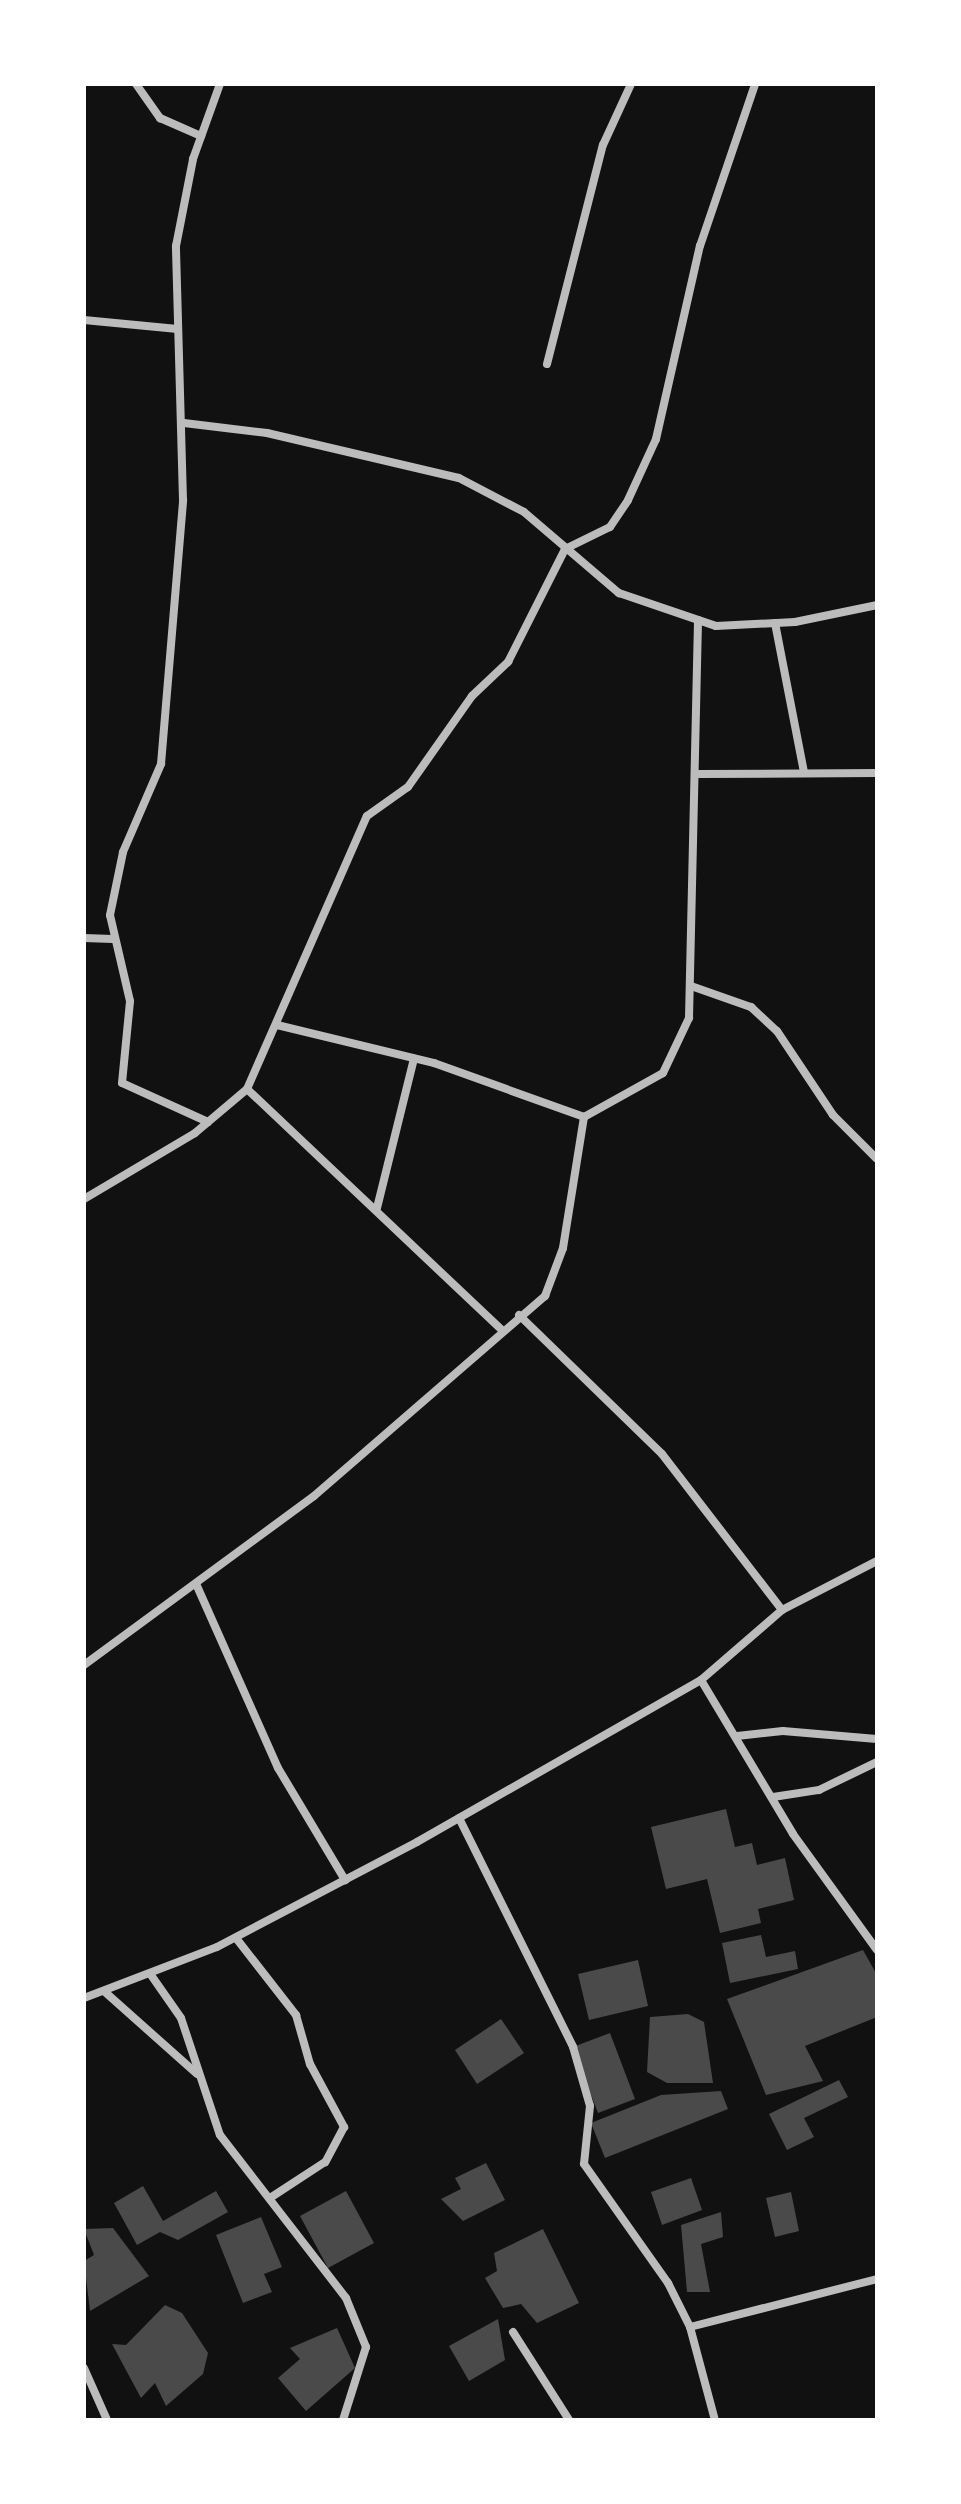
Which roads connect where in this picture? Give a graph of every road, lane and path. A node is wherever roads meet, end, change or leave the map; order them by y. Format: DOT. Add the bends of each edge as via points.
graph roads {
  1 [pos="136,84"];
  2 [pos="220,84"];
  3 [pos="631,84"];
  4 [pos="755,84"];
  5 [pos="201,136"];
  6 [pos="84,320"];
  7 [pos="178,329"];
  8 [pos="547,364"];
  9 [pos="184,423"];
  10 [pos="565,549"];
  11 [pos="877,605"];
  12 [pos="698,620"];
  13 [pos="775,623"];
  14 [pos="804,772"];
  15 [pos="877,773"];
  16 [pos="699,774"];
  17 [pos="84,938"];
  18 [pos="113,939"];
  19 [pos="691,986"];
  20 [pos="277,1025"];
  21 [pos="414,1059"];
  22 [pos="247,1089"];
  23 [pos="584,1117"];
  24 [pos="208,1122"];
  25 [pos="877,1159"];
  26 [pos="84,1199"];
  27 [pos="377,1208"];
  28 [pos="519,1315"];
  29 [pos="502,1330"];
  30 [pos="877,1561"];
  31 [pos="197,1586"];
  32 [pos="782,1610"];
  33 [pos="84,1665"];
  34 [pos="701,1680"];
  35 [pos="737,1736"];
  36 [pos="877,1739"];
  37 [pos="877,1762"];
  38 [pos="773,1797"];
  39 [pos="459,1818"];
  40 [pos="345,1880"];
  41 [pos="236,1938"];
  42 [pos="877,1950"];
  43 [pos="151,1975"];
  44 [pos="105,1992"];
  45 [pos="84,1998"];
  46 [pos="197,2074"];
  47 [pos="270,2198"];
  48 [pos="877,2279"];
  49 [pos="690,2327"];
  50 [pos="513,2332"];
  51 [pos="84,2368"];
  52 [pos="107,2420"];
  53 [pos="343,2420"];
  54 [pos="569,2420"];
  55 [pos="715,2420"];
  1 -- 5 [label="street" via="160,118"];
  2 -- 5 [label="street"];
  3 -- 8 [label="street" via="603,145"];
  4 -- 10 [label="street" via="704,234 645,472 610,527"];
  5 -- 7 [label="street" via="176,246"];
  6 -- 7 [label="street"];
  7 -- 9 [label="street"];
  9 -- 10 [label="street" via="267,433 459,478 524,512"];
  9 -- 18 [label="street" via="161,764 123,852 110,915"];
  10 -- 12 [label="street" via="619,593"];
  10 -- 20 [label="street" via="508,662 472,696 408,787 367,816 328,892"];
  11 -- 13 [label="street"];
  12 -- 13 [label="street"];
  12 -- 16 [label="street"];
  13 -- 14 [label="street"];
  14 -- 15 [label="street"];
  14 -- 16 [label="street"];
  16 -- 19 [label="street"];
  17 -- 18 [label="street"];
  18 -- 24 [label="street" via="130,1001 122,1083"];
  19 -- 23 [label="street" via="681,1045 663,1073"];
  19 -- 25 [label="street" via="751,1007 777,1031 833,1115"];
  20 -- 21 [label="street"];
  20 -- 22 [label="street"];
  21 -- 23 [label="street"];
  21 -- 27 [label="street"];
  22 -- 24 [label="street"];
  22 -- 27 [label="street"];
  23 -- 28 [label="street" via="563,1248 545,1296"];
  24 -- 26 [label="street"];
  27 -- 29 [label="street"];
  28 -- 29 [label="street"];
  28 -- 32 [label="street" via="662,1454"];
  29 -- 31 [label="street" via="314,1496"];
  30 -- 32 [label="street"];
  31 -- 33 [label="street"];
  31 -- 40 [label="street" via="278,1768"];
  32 -- 34 [label="street"];
  34 -- 35 [label="street"];
  34 -- 39 [label="street"];
  35 -- 36 [label="street" via="783,1731"];
  35 -- 38 [label="street"];
  37 -- 38 [label="street" via="819,1790"];
  38 -- 42 [label="street"];
  39 -- 40 [label="street"];
  39 -- 49 [label="street" via="573,2047 590,2106 584,2164"];
  40 -- 41 [label="street"];
  41 -- 43 [label="street"];
  41 -- 47 [label="street" via="296,2015 310,2064 344,2127 325,2162"];
  43 -- 44 [label="street"];
  43 -- 46 [label="street" via="181,2018"];
  44 -- 45 [label="street"];
  44 -- 46 [label="street"];
  46 -- 47 [label="street" via="220,2135"];
  47 -- 53 [label="street" via="346,2298 366,2347"];
  48 -- 49 [label="street"];
  49 -- 55 [label="street"];
  50 -- 54 [label="street"];
  51 -- 52 [label="street"];
}
